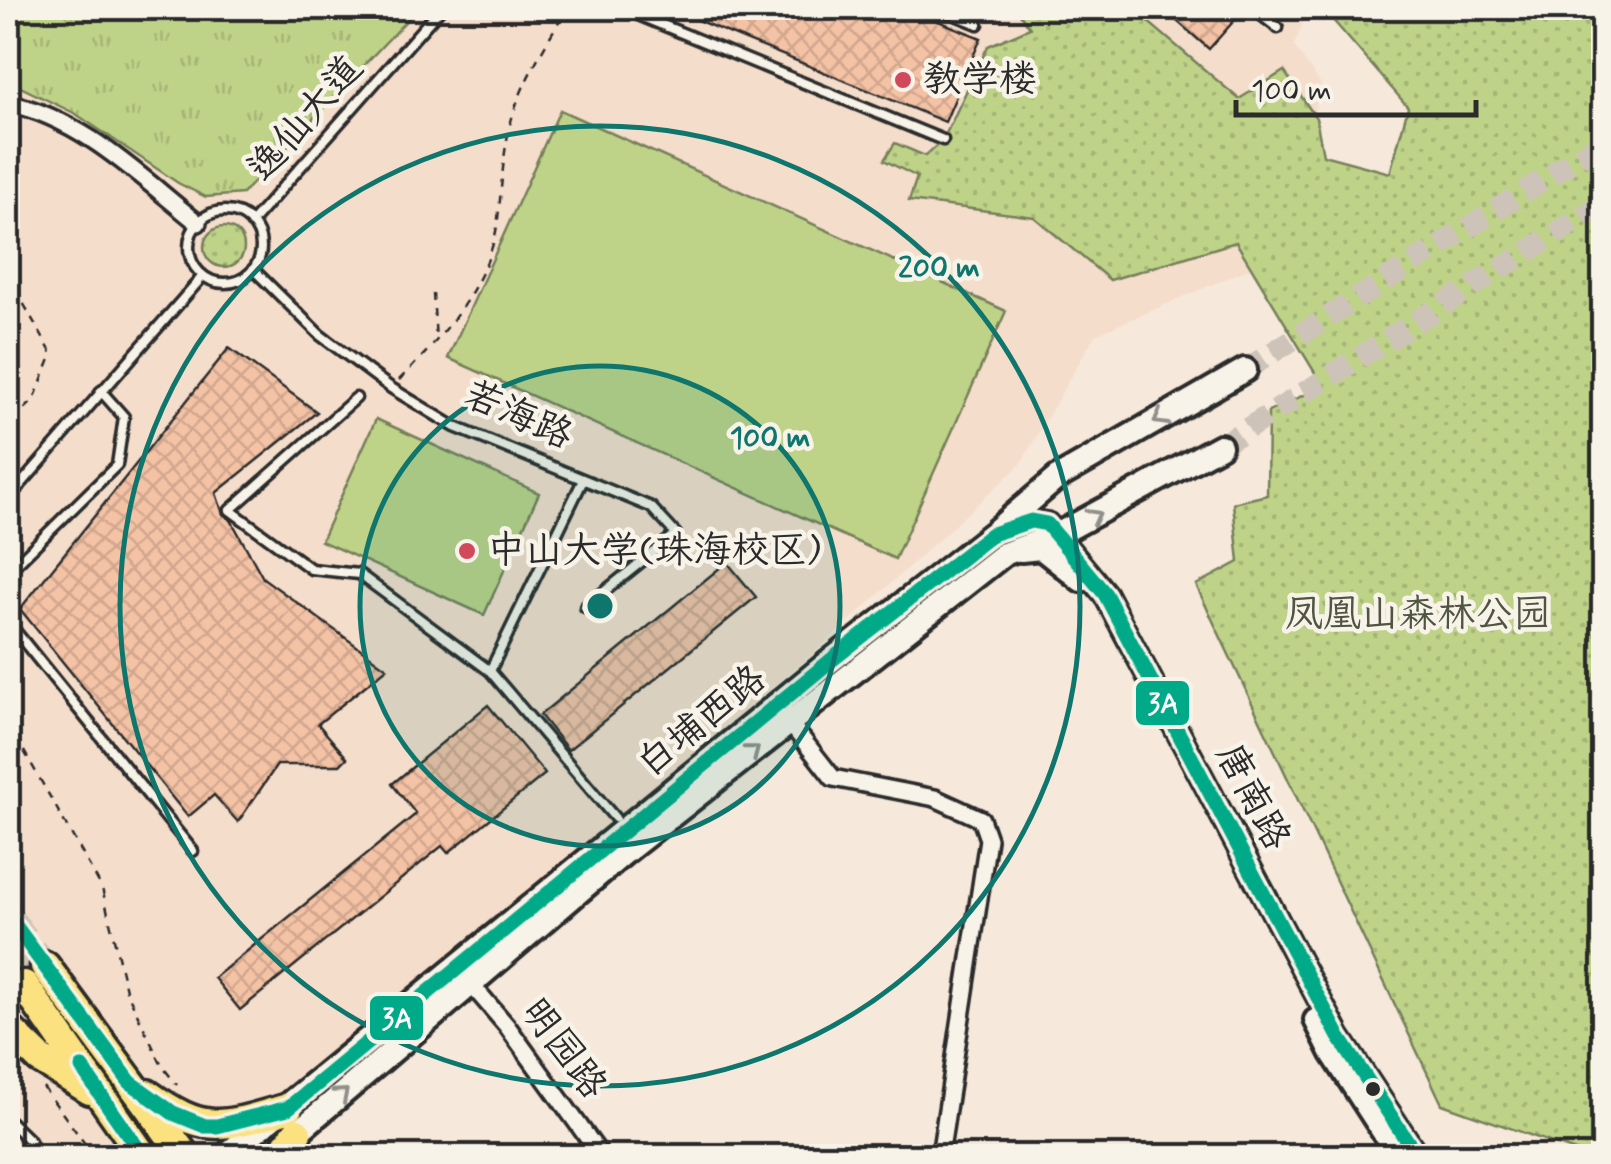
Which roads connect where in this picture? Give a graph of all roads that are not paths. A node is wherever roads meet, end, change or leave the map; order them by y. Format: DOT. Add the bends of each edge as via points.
graph roads {
  1 [pos="441,8"];
  2 [pos="622,8"];
  3 [pos="938,8"];
  4 [pos="1252,8"];
  5 [pos="978,24"];
  6 [pos="1278,28"];
  7 [pos="8,103"];
  8 [pos="943,140"];
  9 [pos="251,222"];
  10 [pos="198,223"];
  11 [pos="253,269"];
  12 [pos="203,276"];
  13 [pos="1245,370"];
  14 [pos="101,391"];
  15 [pos="356,398"];
  16 [pos="1220,446"];
  17 [pos="583,480"];
  18 [pos="8,500"];
  19 [pos="1057,535"];
  20 [pos="998,544"];
  21 [pos="8,572"];
  22 [pos="585,607"];
  23 [pos="8,622"];
  24 [pos="490,671"];
  25 [pos="789,722"];
  26 [pos="615,818"];
  27 [pos="193,851"];
  28 [pos="470,983"];
  29 [pos="8,1028"];
  30 [pos="130,1082"];
  31 [pos="102,1097"];
  32 [pos="8,1120"];
  33 [pos="292,1120"];
  34 [pos="36,1156"];
  35 [pos="143,1156"];
  36 [pos="185,1156"];
  37 [pos="224,1156"];
  38 [pos="268,1156"];
  39 [pos="279,1156"];
  40 [pos="601,1156"];
  41 [pos="940,1156"];
  42 [pos="1398,1156"];
  43 [pos="1417,1156"];
  1 -- 9 [label="lane, 逸仙大道"];
  2 -- 8 [label="lane"];
  3 -- 5 [label="lane"];
  4 -- 6 [label="lane"];
  7 -- 10 [label="street" via="85,134"];
  9 -- 10 [label="lane" via="219,212"];
  9 -- 11 [label="lane" via="260,250"];
  10 -- 12 [label="lane" via="189,244"];
  11 -- 12 [label="lane" via="224,283"];
  11 -- 17 [label="lane, 若海路" via="320,335 392,388 455,427"];
  12 -- 14 [label="lane"];
  13 -- 20 [label="main road, 白埔西路, one-way" via="1056,478"];
  14 -- 18 [label="lane"];
  14 -- 21 [label="lane" via="124,417 117,465"];
  15 -- 24 [label="lane" via="230,510 311,570 359,574"];
  19 -- 16 [label="main road, 白埔西路, one-way"];
  17 -- 22 [label="lane, 若海路" via="650,507 676,534"];
  17 -- 24 [label="lane"];
  19 -- 20 [label="main road, 白埔西路"];
  19 -- 43 [label="street, 唐南路" via="1105,594 1340,1037"];
  20 -- 25 [label="main road, 白埔西路"];
  20 -- 33 [label="main road, 白埔西路" via="829,662"];
  20 -- 42 [label="street, 唐南路" via="1041,549 1074,573 1103,609 1332,1054"];
  23 -- 27 [label="lane"];
  24 -- 26 [label="lane"];
  28 -- 25 [label="main road, 白埔西路, one-way"];
  25 -- 41 [label="street" via="833,778 935,798 981,819 988,839"];
  33 -- 28 [label="main road, 白埔西路, one-way"];
  28 -- 40 [label="street, 明园路"];
  29 -- 31 [label="highway" via="40,1058"];
  30 -- 31 [label="highway" via="35,976"];
  30 -- 33 [label="highway" via="205,1126"];
  30 -- 36 [label="highway"];
  31 -- 35 [label="highway"];
  32 -- 34 [label="lane"];
  33 -- 37 [label="main road, 白埔西路"];
  33 -- 38 [label="main road, 白埔西路"];
  33 -- 39 [label="highway"];
}
